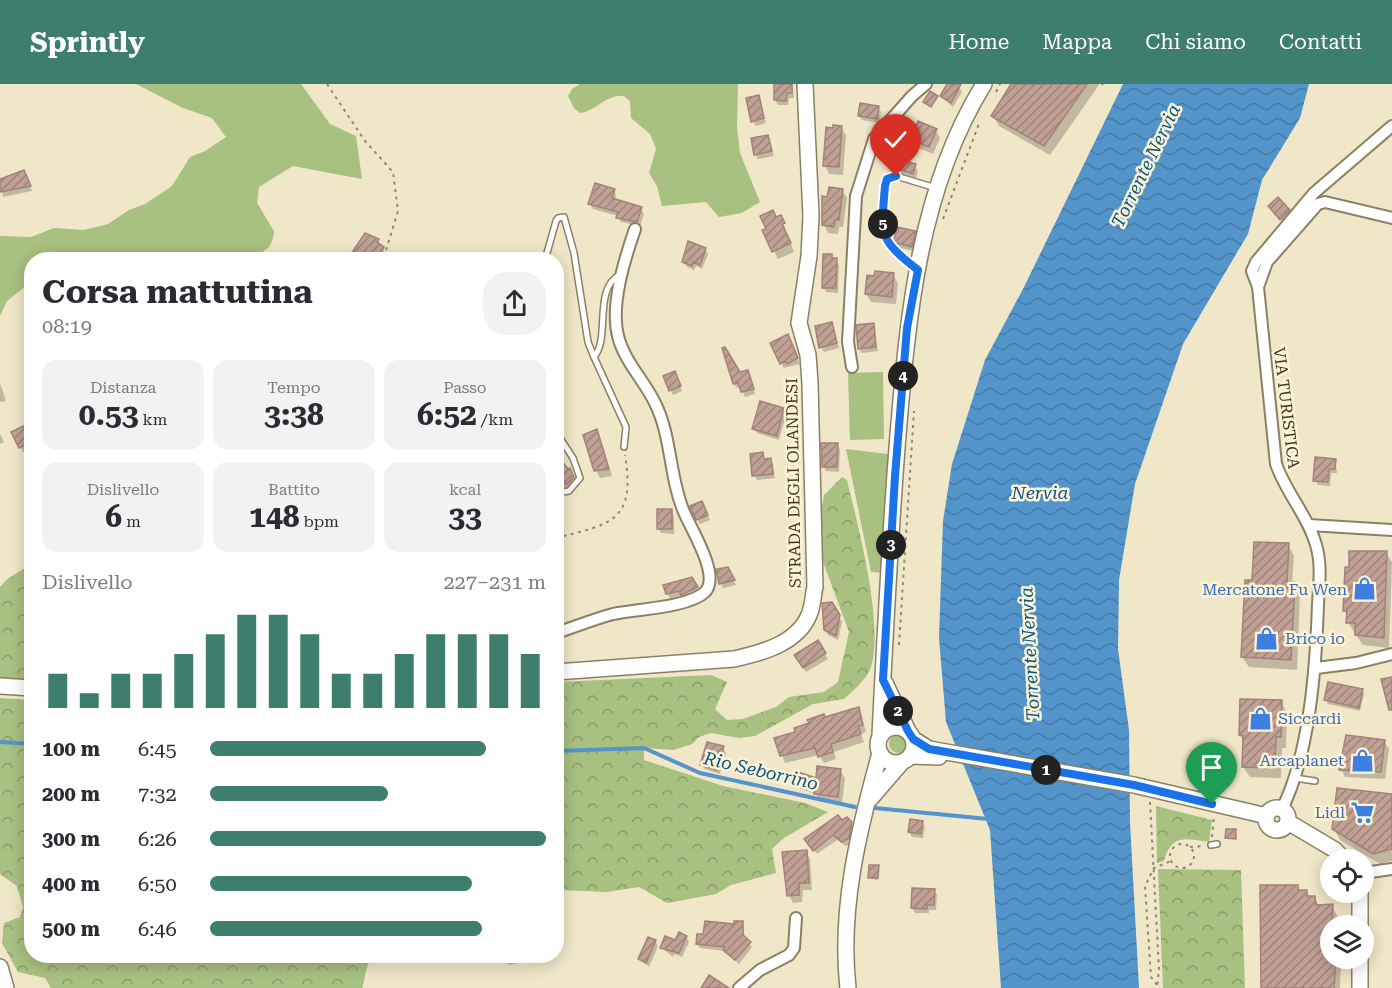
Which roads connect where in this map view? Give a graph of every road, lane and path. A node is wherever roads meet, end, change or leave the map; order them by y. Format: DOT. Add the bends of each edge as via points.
graph roads {
  1 [pos="327,84"];
  2 [pos="806,84"];
  3 [pos="926,84"];
  4 [pos="1000,84"];
  5 [pos="988,90"];
  6 [pos="982,116"];
  7 [pos="1392,126"];
  8 [pos="936,188"];
  9 [pos="1392,218"];
  10 [pos="942,222"];
  11 [pos="635,229"];
  12 [pos="386,252"];
  13 [pos="546,252"];
  14 [pos="918,270"];
  15 [pos="622,274"];
  16 [pos="1258,287"];
  17 [pos="594,357"];
  18 [pos="852,367"];
  19 [pos="915,400"];
  20 [pos="564,444"];
  21 [pos="624,447"];
  22 [pos="564,492"];
  23 [pos="1309,525"];
  24 [pos="1392,530"];
  25 [pos="564,536"];
  26 [pos="564,630"];
  27 [pos="899,648"];
  28 [pos="1392,654"];
  29 [pos="1316,668"];
  30 [pos="564,671"];
  31 [pos="883,680"];
  32 [pos="0,686"];
  33 [pos="24,688"];
  34 [pos="880,735"];
  35 [pos="911,735"];
  36 [pos="929,752"];
  37 [pos="880,753"];
  38 [pos="906,759"];
  39 [pos="1294,778"];
  40 [pos="1315,781"];
  41 [pos="1160,802"];
  42 [pos="866,804"];
  43 [pos="1285,815"];
  44 [pos="1214,823"];
  45 [pos="1190,847"];
  46 [pos="1334,849"];
  47 [pos="1172,861"];
  48 [pos="1154,868"];
  49 [pos="1392,869"];
  50 [pos="1374,872"];
  51 [pos="796,918"];
  52 [pos="0,967"];
  53 [pos="1360,969"];
  54 [pos="1157,987"];
  55 [pos="6,988"];
  56 [pos="739,988"];
  57 [pos="848,988"];
  58 [pos="1360,988"];
  1 -- 12 [label="path" via="365,141 393,172 398,212"];
  2 -- 30 [label="main road, STRADA DEGLI OLANDESI" via="811,216 799,323 810,383 815,586 809,615 784,642 752,655"];
  3 -- 18 [label="street" via="874,139 856,196 848,342"];
  4 -- 5 [label="path"];
  5 -- 8 [label="main road" via="951,150"];
  6 -- 10 [label="path"];
  7 -- 16 [label="street, VIA TURISTICA" via="1314,193 1285,225 1252,271"];
  8 -- 14 [label="main road"];
  8 -- 14 [label="lane" via="896,176 887,179 885,186 883,237"];
  9 -- 16 [label="street, VIA TURISTICA" via="1324,202 1318,204 1267,262"];
  11 -- 15 [label="street"];
  13 -- 17 [label="lane" via="556,219 564,217"];
  14 -- 31 [label="main road" via="905,351"];
  15 -- 17 [label="lane" via="612,280 609,288 600,351"];
  15 -- 26 [label="street" via="617,335 655,403 676,495 704,554 710,583 691,599 611,615"];
  16 -- 23 [label="street, VIA TURISTICA" via="1276,464"];
  17 -- 21 [label="lane" via="626,427"];
  19 -- 27 [label="path"];
  20 -- 22 [label="lane" via="580,478"];
  21 -- 25 [label="path" via="628,475 620,511 611,522 596,529"];
  23 -- 24 [label="street"];
  23 -- 29 [label="street, VIA TURISTICA" via="1320,560"];
  28 -- 29 [label="street"];
  29 -- 39 [label="street, VIA TURISTICA"];
  31 -- 34 [label="main road"];
  31 -- 35 [label="main road"];
  32 -- 33 [label="main road"];
  34 -- 35 [label="main road" via="893,726"];
  34 -- 37 [label="main road"];
  35 -- 36 [label="main road"];
  35 -- 38 [label="main road"];
  36 -- 38 [label="main road"];
  36 -- 43 [label="main road" via="1149,790 1267,816 1271,810"];
  37 -- 38 [label="main road" via="887,761"];
  37 -- 42 [label="main road"];
  38 -- 42 [label="main road"];
  39 -- 40 [label="lane"];
  39 -- 43 [label="street, VIA TURISTICA"];
  41 -- 48 [label="path" via="1150,800"];
  42 -- 57 [label="main road" via="847,901"];
  43 -- 46 [label="main road"];
  44 -- 45 [label="path" via="1214,845"];
  45 -- 47 [label="path" via="1177,845 1170,854"];
  45 -- 47 [label="path" via="1194,855 1189,865 1181,867"];
  47 -- 48 [label="path"];
  48 -- 54 [label="path"];
  48 -- 54 [label="path" via="1145,886 1151,977"];
  49 -- 50 [label="street"];
  51 -- 56 [label="street" via="794,948 789,955 760,970"];
  52 -- 55 [label="main road"];
  53 -- 58 [label="main road"];
}
